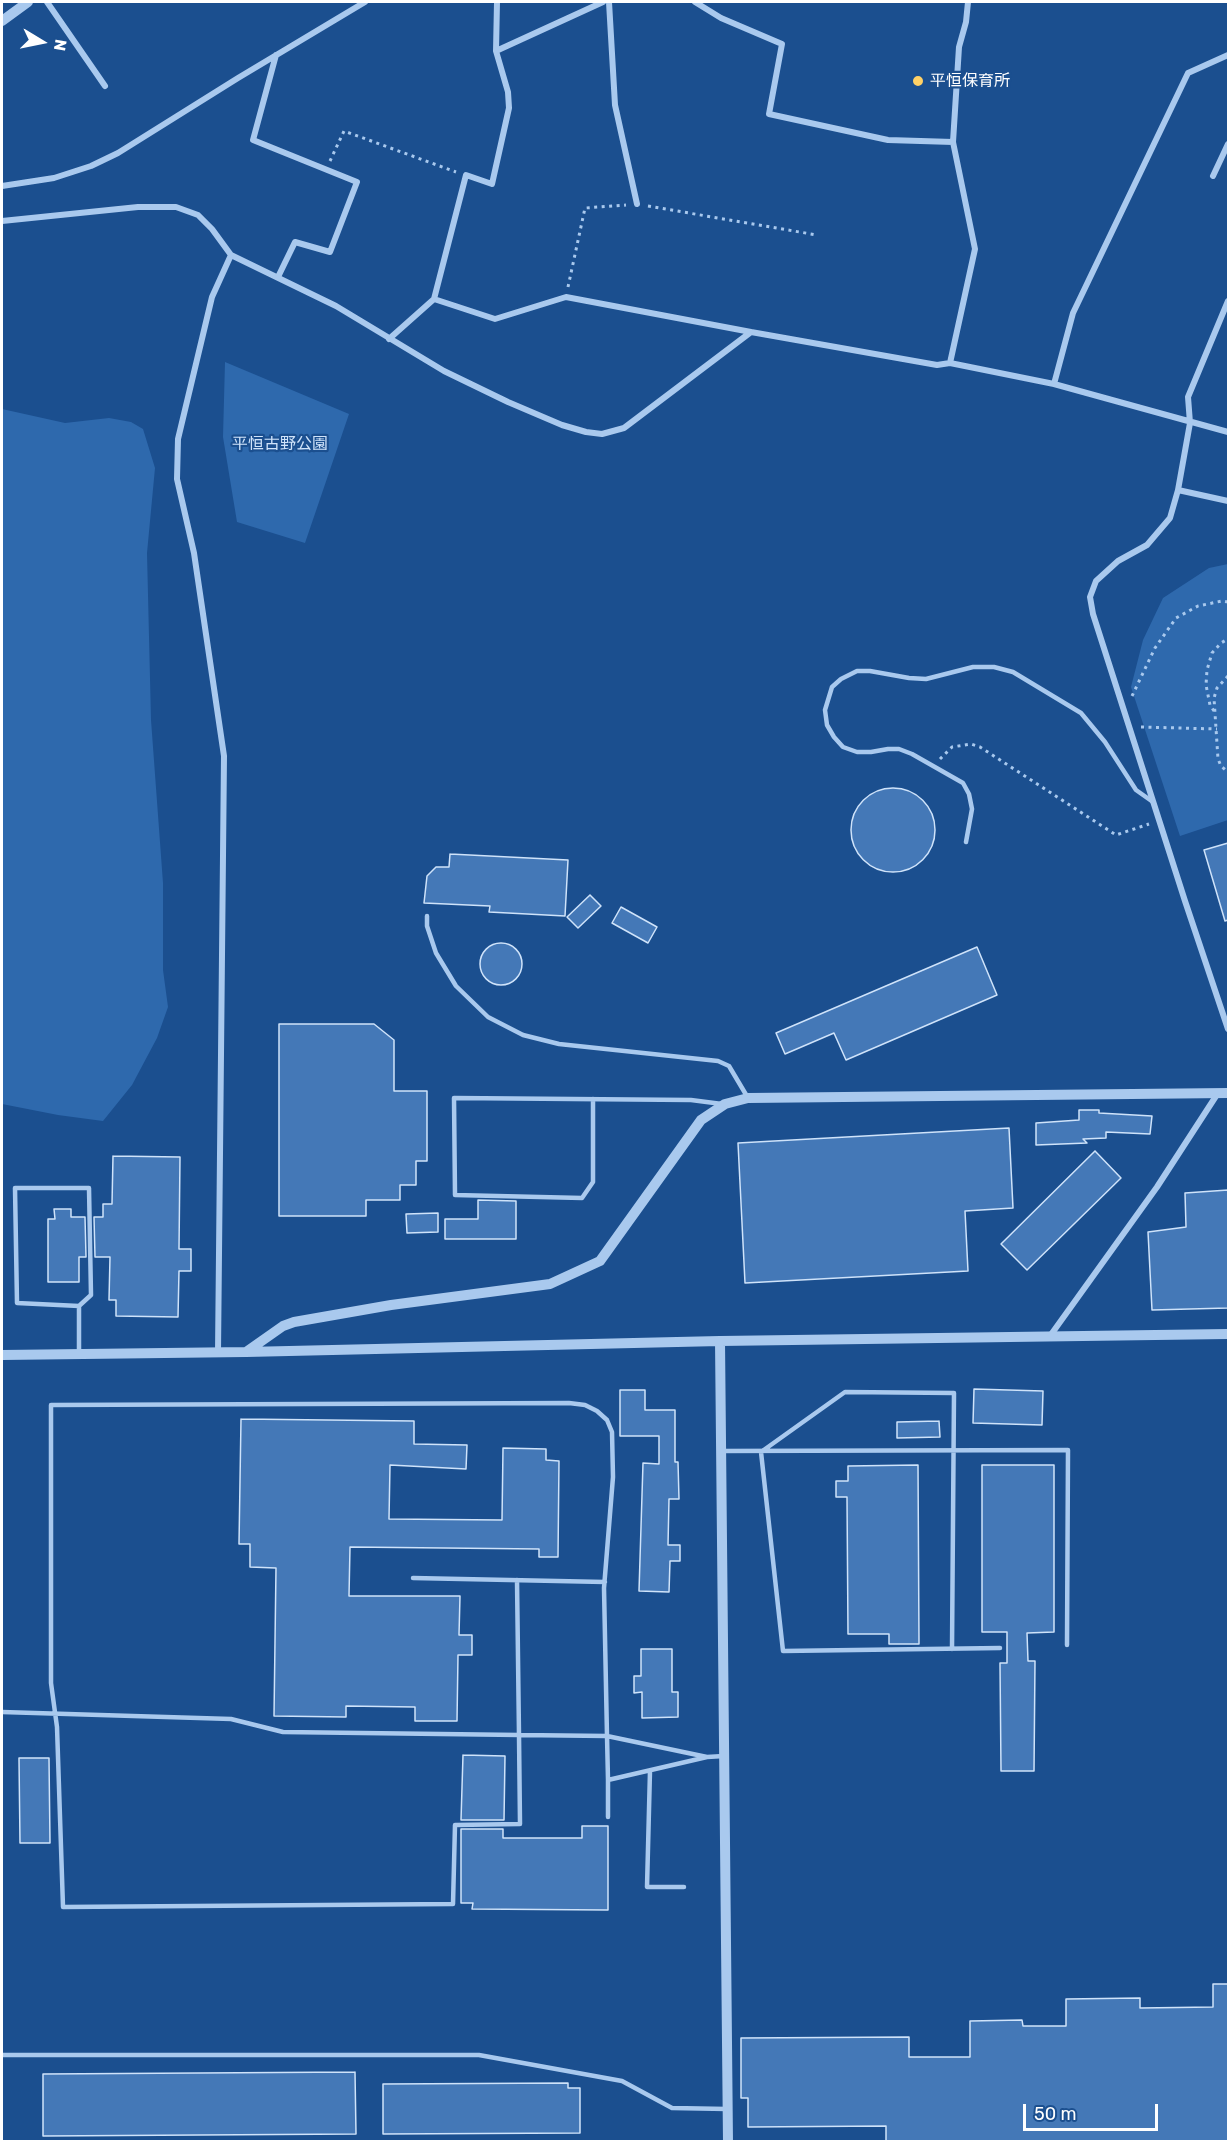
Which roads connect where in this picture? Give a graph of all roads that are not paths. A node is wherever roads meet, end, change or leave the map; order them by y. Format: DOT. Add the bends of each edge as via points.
graph roads {
  1 [pos="28,2"];
  2 [pos="47,2"];
  3 [pos="365,2"];
  4 [pos="497,2"];
  5 [pos="603,2"];
  6 [pos="609,2"];
  7 [pos="695,2"];
  8 [pos="968,2"];
  9 [pos="2,21"];
  10 [pos="496,51"];
  11 [pos="276,55"];
  12 [pos="1228,55"];
  13 [pos="105,86"];
  14 [pos="953,142"];
  15 [pos="1228,144"];
  16 [pos="1213,176"];
  17 [pos="2,186"];
  18 [pos="637,204"];
  19 [pos="2,221"];
  20 [pos="231,255"];
  21 [pos="278,277"];
  22 [pos="434,299"];
  23 [pos="1228,301"];
  24 [pos="751,332"];
  25 [pos="389,339"];
  26 [pos="950,363"];
  27 [pos="1054,384"];
  28 [pos="1190,423"];
  29 [pos="1228,432"];
  30 [pos="1178,490"];
  31 [pos="1228,501"];
  32 [pos="1153,802"];
  33 [pos="966,842"];
  34 [pos="427,916"];
  35 [pos="1228,1029"];
  36 [pos="1223,1093"];
  37 [pos="748,1098"];
  38 [pos="593,1099"];
  39 [pos="725,1104"];
  40 [pos="79,1306"];
  41 [pos="1228,1334"];
  42 [pos="1050,1336"];
  43 [pos="720,1341"];
  44 [pos="218,1352"];
  45 [pos="246,1352"];
  46 [pos="80,1353"];
  47 [pos="2,1355"];
  48 [pos="721,1450"];
  49 [pos="953,1450"];
  50 [pos="761,1452"];
  51 [pos="413,1578"];
  52 [pos="517,1580"];
  53 [pos="604,1582"];
  54 [pos="1067,1645"];
  55 [pos="1000,1648"];
  56 [pos="952,1649"];
  57 [pos="2,1712"];
  58 [pos="55,1713"];
  59 [pos="519,1735"];
  60 [pos="607,1736"];
  61 [pos="707,1756"];
  62 [pos="724,1756"];
  63 [pos="650,1771"];
  64 [pos="608,1780"];
  65 [pos="608,1816"];
  66 [pos="684,1887"];
  67 [pos="2,2055"];
  68 [pos="728,2109"];
  69 [pos="728,2142"];
  1 -- 9 [label="street"];
  2 -- 13 [label="street"];
  3 -- 11 [label="street"];
  4 -- 10 [label="street"];
  5 -- 10 [label="street"];
  6 -- 18 [label="street" via="615,105"];
  7 -- 14 [label="street" via="721,18 782,44 769,114 888,140"];
  8 -- 14 [label="street" via="958,47"];
  10 -- 22 [label="street" via="509,108 492,184 466,175"];
  11 -- 17 [label="street" via="91,166 54,178"];
  11 -- 21 [label="street" via="253,140 357,182 330,252 295,242"];
  12 -- 27 [label="street" via="1188,73 1073,313"];
  14 -- 26 [label="street" via="975,249"];
  15 -- 16 [label="street"];
  19 -- 20 [label="street" via="138,207 176,207 198,215"];
  20 -- 21 [label="street"];
  20 -- 44 [label="street" via="212,297 178,439 177,479 194,553 224,756"];
  21 -- 25 [label="street"];
  22 -- 24 [label="street" via="495,319 566,297"];
  22 -- 25 [label="street"];
  23 -- 28 [label="street" via="1188,398"];
  24 -- 25 [label="street" via="624,428 602,434 562,425 508,402"];
  24 -- 26 [label="street" via="937,365"];
  26 -- 27 [label="street"];
  27 -- 28 [label="street"];
  28 -- 29 [label="street"];
  28 -- 30 [label="street"];
  30 -- 31 [label="street"];
  30 -- 32 [label="street" via="1170,518 1147,545 1118,561 1096,581 1090,597"];
  32 -- 33 [label="lane" via="1136,790 1081,713 1012,672 994,667 973,668 926,679 857,671 841,679 832,687 825,710 826,724 843,747 857,752 899,749 963,783 972,809"];
  32 -- 35 [label="street"];
  34 -- 37 [label="lane" via="436,953 456,986 488,1017 523,1035 559,1044 718,1061 729,1066"];
  36 -- 37 [label="street"];
  36 -- 42 [label="street"];
  37 -- 39 [label="street"];
  38 -- 38 [label="lane" via="454,1098 455,1195 582,1198 592,1182"];
  38 -- 39 [label="lane"];
  39 -- 45 [label="street" via="701,1120 600,1261 550,1284 294,1322"];
  40 -- 40 [label="lane" via="91,1295 88,1188 15,1188 17,1303"];
  40 -- 46 [label="lane"];
  41 -- 42 [label="street"];
  42 -- 43 [label="street"];
  43 -- 45 [label="street"];
  43 -- 48 [label="street"];
  44 -- 45 [label="street"];
  44 -- 46 [label="street"];
  46 -- 47 [label="street"];
  48 -- 50 [label="lane"];
  48 -- 62 [label="street"];
  49 -- 50 [label="lane"];
  49 -- 50 [label="lane" via="954,1394 845,1392"];
  49 -- 54 [label="lane" via="1068,1450"];
  49 -- 56 [label="lane"];
  50 -- 56 [label="lane" via="783,1651"];
  51 -- 52 [label="lane"];
  52 -- 53 [label="lane"];
  52 -- 59 [label="lane"];
  53 -- 58 [label="lane" via="613,1477 612,1432 602,1416 585,1405 51,1405 51,1683"];
  53 -- 60 [label="lane"];
  55 -- 56 [label="lane"];
  57 -- 58 [label="lane"];
  58 -- 59 [label="lane" via="231,1719 283,1732"];
  58 -- 59 [label="lane" via="63,1907 453,1904 454,1825 520,1824"];
  59 -- 60 [label="lane"];
  60 -- 61 [label="lane"];
  60 -- 64 [label="lane"];
  61 -- 62 [label="lane"];
  61 -- 63 [label="lane"];
  62 -- 68 [label="street"];
  63 -- 64 [label="lane"];
  63 -- 66 [label="lane" via="647,1887"];
  64 -- 65 [label="lane"];
  67 -- 68 [label="lane" via="479,2055 622,2081 672,2108"];
  68 -- 69 [label="street"];
}
